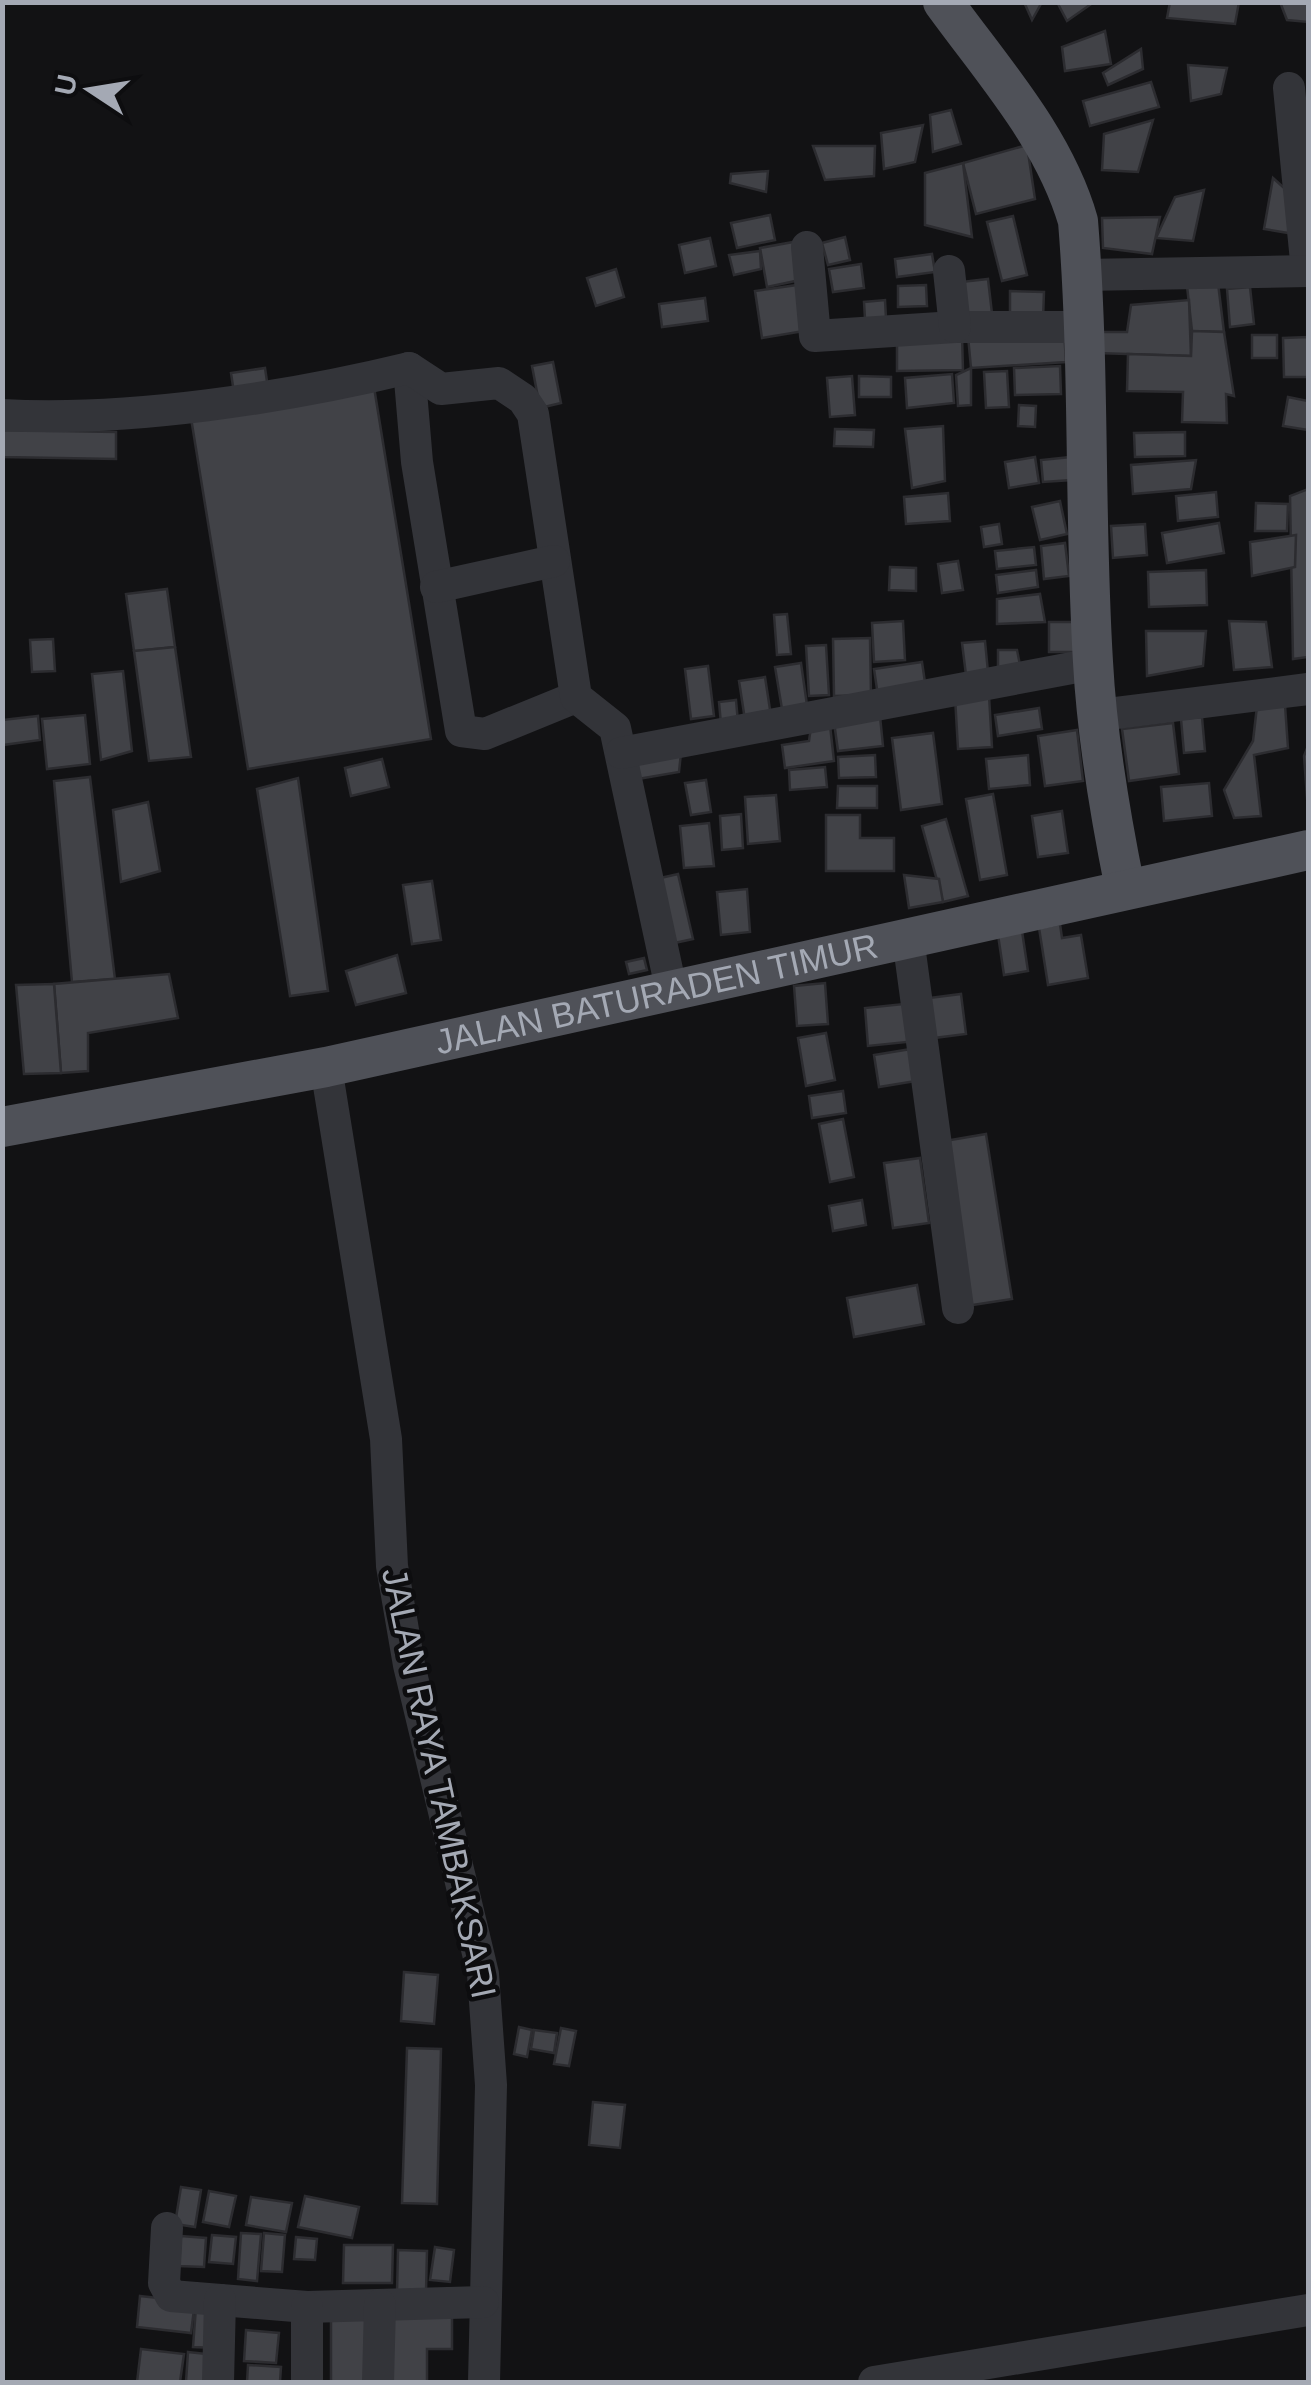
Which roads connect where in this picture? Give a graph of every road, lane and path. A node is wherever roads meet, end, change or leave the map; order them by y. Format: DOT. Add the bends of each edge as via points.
graph roads {
  1 [pos="942,2"];
  2 [pos="1290,88"];
  3 [pos="808,247"];
  4 [pos="949,271"];
  5 [pos="1308,271"];
  6 [pos="1082,275"];
  7 [pos="956,326"];
  8 [pos="1083,327"];
  9 [pos="409,368"];
  10 [pos="2,415"];
  11 [pos="554,562"];
  12 [pos="436,587"];
  13 [pos="1093,664"];
  14 [pos="1308,689"];
  15 [pos="576,697"];
  16 [pos="1100,715"];
  17 [pos="621,753"];
  18 [pos="1308,850"];
  19 [pos="1125,888"];
  20 [pos="908,938"];
  21 [pos="672,992"];
  22 [pos="326,1067"];
  23 [pos="2,1127"];
  24 [pos="958,1308"];
  25 [pos="167,2228"];
  26 [pos="220,2300"];
  27 [pos="483,2302"];
  28 [pos="380,2305"];
  29 [pos="307,2306"];
  30 [pos="1308,2310"];
  31 [pos="218,2382"];
  32 [pos="306,2382"];
  33 [pos="378,2382"];
  34 [pos="484,2382"];
  35 [pos="874,2382"];
  1 -- 6 [label="main road" via="1067,183"];
  2 -- 5 [label="street"];
  3 -- 7 [label="street" via="815,336"];
  4 -- 7 [label="street"];
  5 -- 6 [label="street"];
  6 -- 8 [label="main road"];
  7 -- 8 [label="street"];
  8 -- 13 [label="main road"];
  9 -- 10 [label="street" via="140,413"];
  9 -- 11 [label="street" via="442,389 499,383 522,399 533,414"];
  9 -- 12 [label="street"];
  11 -- 12 [label="street"];
  11 -- 15 [label="street"];
  12 -- 15 [label="street" via="460,731 485,734"];
  13 -- 16 [label="main road"];
  13 -- 17 [label="street"];
  14 -- 16 [label="street"];
  15 -- 17 [label="street" via="615,728"];
  16 -- 19 [label="main road"];
  17 -- 21 [label="street"];
  18 -- 19 [label="main road, JALAN BATURADEN TIMUR"];
  19 -- 20 [label="main road, JALAN BATURADEN TIMUR"];
  20 -- 21 [label="main road, JALAN BATURADEN TIMUR"];
  20 -- 24 [label="street"];
  21 -- 22 [label="main road, JALAN BATURADEN TIMUR"];
  22 -- 23 [label="main road, JALAN BATURADEN TIMUR"];
  22 -- 27 [label="street, JALAN RAYA TAMBAKSARI" via="386,1438 392,1566 408,1665 483,1974 491,2086"];
  25 -- 26 [label="street" via="164,2291"];
  26 -- 29 [label="street"];
  26 -- 31 [label="street"];
  27 -- 28 [label="street"];
  27 -- 34 [label="street, JALAN RAYA TAMBAKSARI"];
  28 -- 29 [label="street"];
  28 -- 33 [label="street"];
  29 -- 32 [label="street"];
  30 -- 35 [label="street"];
}
